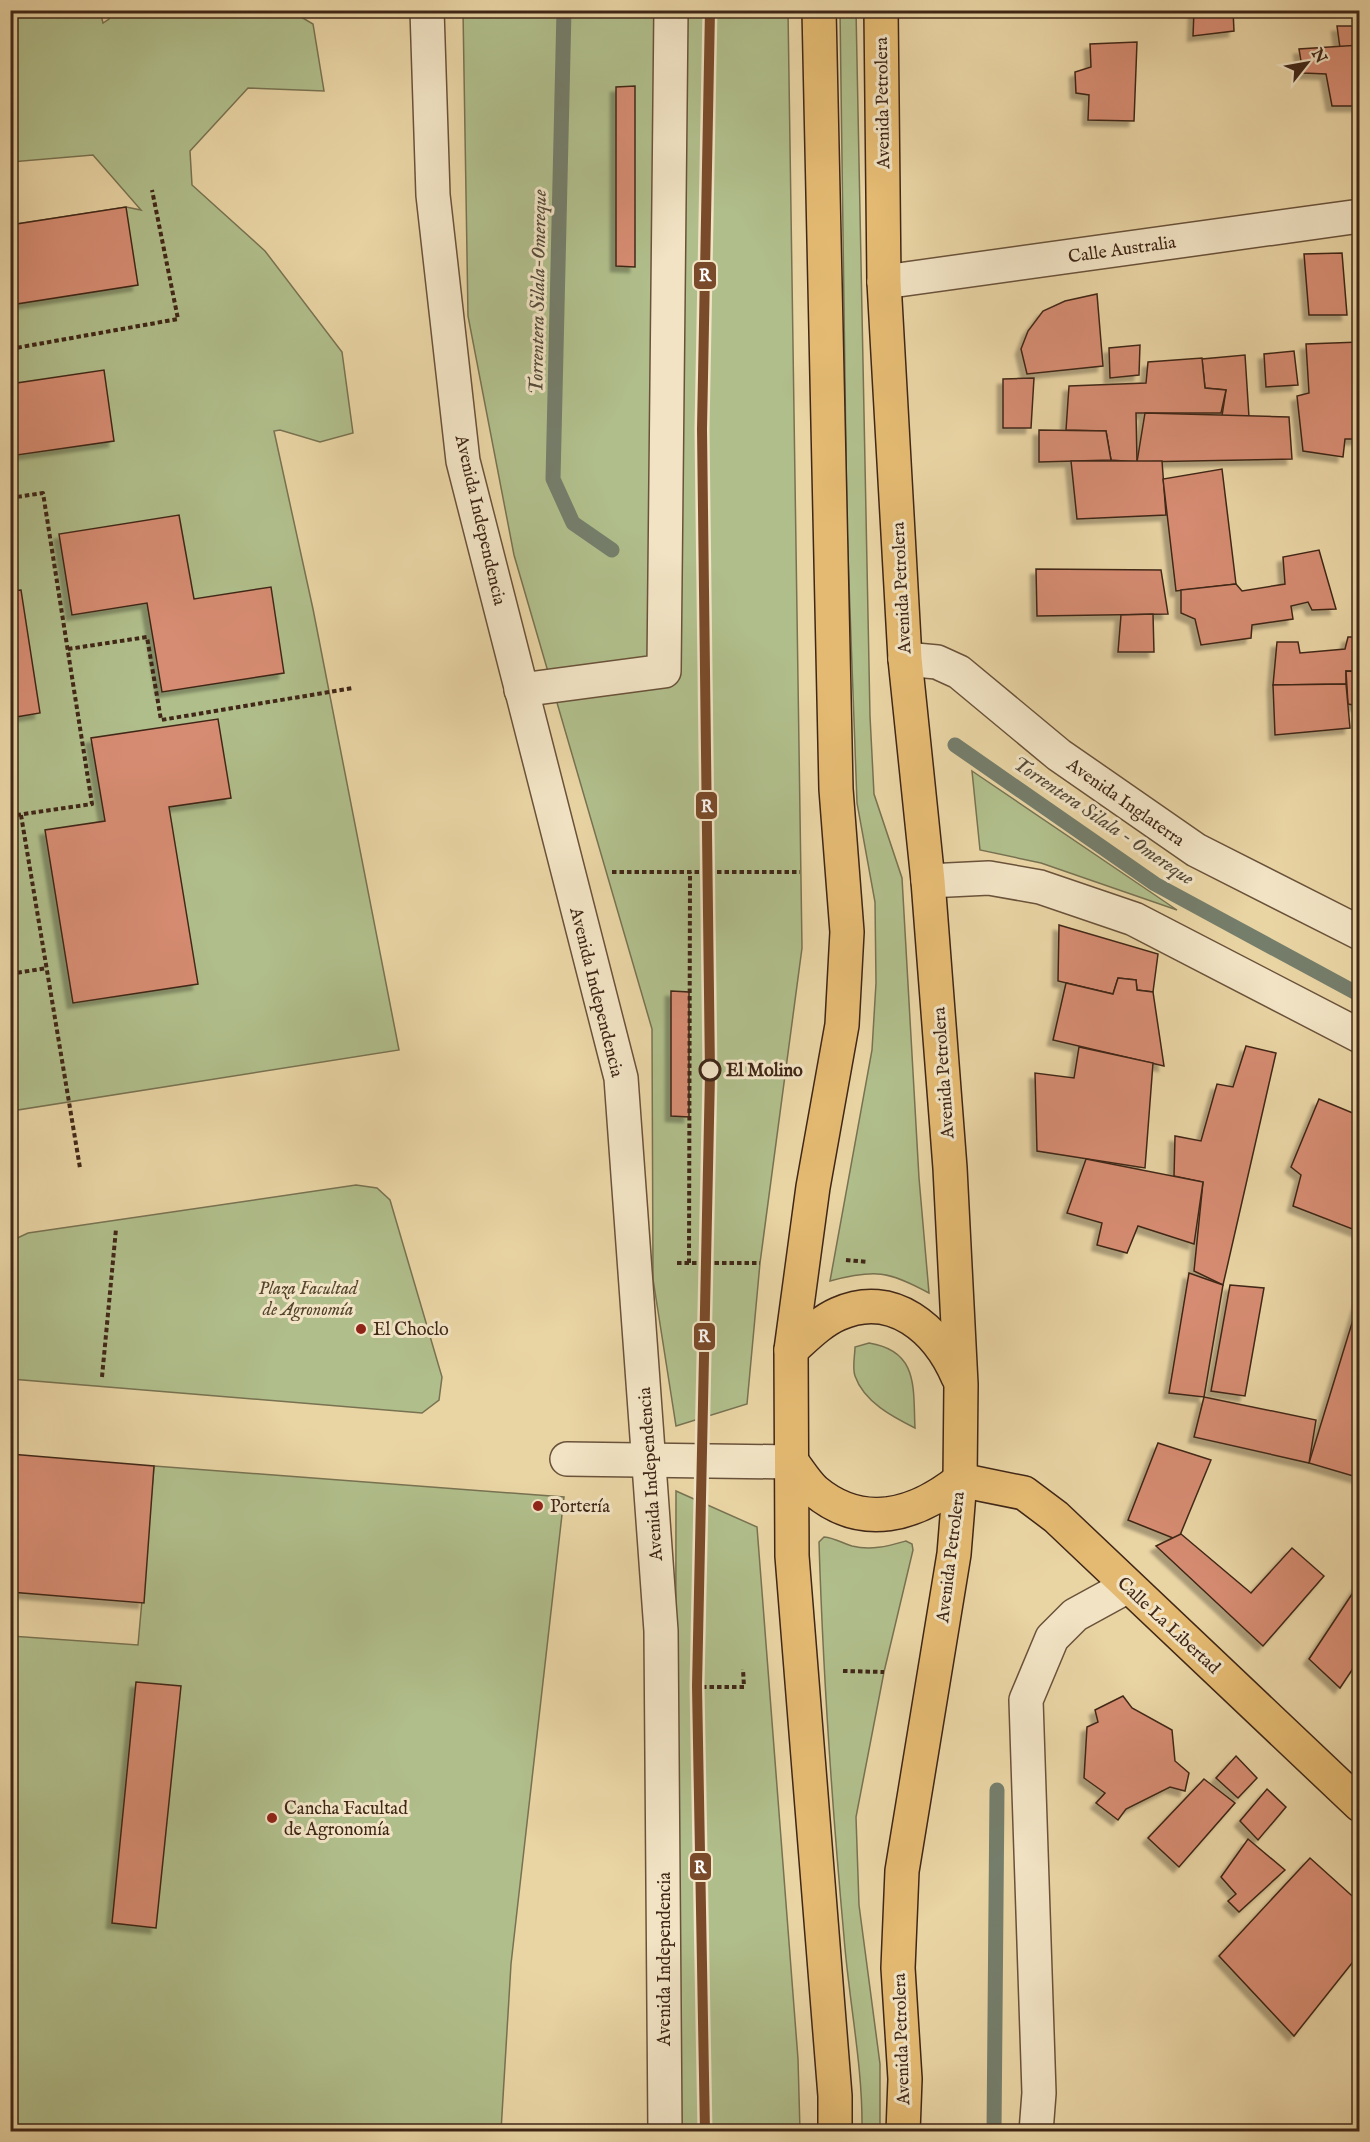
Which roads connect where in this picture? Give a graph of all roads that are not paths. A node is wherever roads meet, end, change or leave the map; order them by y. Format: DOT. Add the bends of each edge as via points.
graph roads {
  1 [pos="427,10"];
  2 [pos="671,10"];
  3 [pos="819,10"];
  4 [pos="881,10"];
  5 [pos="1359,216"];
  6 [pos="884,282"];
  7 [pos="905,659"];
  8 [pos="521,690"];
  9 [pos="928,881"];
  10 [pos="1359,933"];
  11 [pos="1359,1036"];
  12 [pos="791,1350"];
  13 [pos="961,1384"];
  14 [pos="567,1460"];
  15 [pos="650,1460"];
  16 [pos="792,1462"];
  17 [pos="960,1480"];
  18 [pos="1128,1586"];
  19 [pos="1359,1805"];
  20 [pos="665,2132"];
  21 [pos="835,2132"];
  22 [pos="903,2132"];
  23 [pos="1036,2132"];
  1 -- 8 [label="street, Avenida Independencia" via="433,195 464,461"];
  2 -- 8 [label="street" via="663,671"];
  3 -- 12 [label="main road" via="836,789 847,932 842,1025 813,1187"];
  4 -- 6 [label="main road, Avenida Petrolera"];
  5 -- 6 [label="street, Calle Australia"];
  6 -- 7 [label="main road, Avenida Petrolera"];
  7 -- 9 [label="main road, Avenida Petrolera"];
  7 -- 10 [label="street, Avenida Inglaterra" via="937,662 958,672 1059,755 1196,850"];
  8 -- 15 [label="street, Avenida Independencia" via="621,1078"];
  9 -- 11 [label="street" via="989,879 1040,887 1134,919"];
  9 -- 13 [label="main road, Avenida Petrolera" via="957,1271"];
  12 -- 13 [label="main road" via="839,1313 867,1307 896,1310 921,1323 941,1344"];
  12 -- 16 [label="main road"];
  13 -- 17 [label="main road, Avenida Petrolera"];
  14 -- 15 [label="street"];
  15 -- 16 [label="street"];
  15 -- 20 [label="street, Avenida Independencia" via="662,1686"];
  16 -- 17 [label="main road" via="813,1490 835,1505 861,1514 910,1510 936,1499"];
  16 -- 21 [label="main road" via="792,1556"];
  17 -- 18 [label="main road, Calle La Libertad" via="1024,1493 1056,1517"];
  17 -- 22 [label="main road, Avenida Petrolera" via="954,1554 902,1871 898,1968 905,2079"];
  18 -- 19 [label="main road, Calle La Libertad"];
  18 -- 23 [label="street" via="1075,1615 1052,1638 1026,1700"];
}
